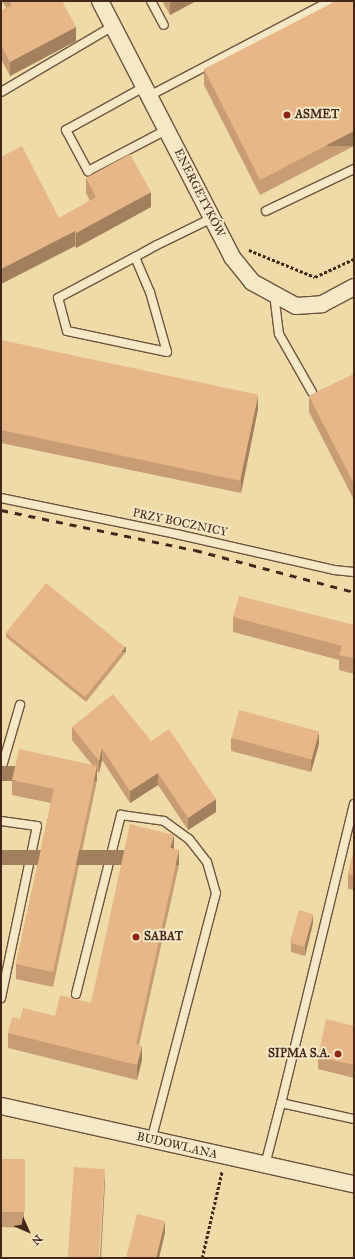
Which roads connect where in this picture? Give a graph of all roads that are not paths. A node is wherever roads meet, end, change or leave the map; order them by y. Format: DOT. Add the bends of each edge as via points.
graph roads {
  1 [pos="100,1"];
  2 [pos="151,1"];
  3 [pos="330,1"];
  4 [pos="164,25"];
  5 [pos="113,26"];
  6 [pos="146,91"];
  7 [pos="1,92"];
  8 [pos="166,130"];
  9 [pos="354,169"];
  10 [pos="266,211"];
  11 [pos="212,218"];
  12 [pos="135,257"];
  13 [pos="354,287"];
  14 [pos="274,294"];
  15 [pos="312,392"];
  16 [pos="1,498"];
  17 [pos="354,572"];
  18 [pos="20,705"];
  19 [pos="1,770"];
  20 [pos="354,804"];
  21 [pos="1,821"];
  22 [pos="76,994"];
  23 [pos="1,998"];
  24 [pos="281,1103"];
  25 [pos="1,1106"];
  26 [pos="354,1119"];
  27 [pos="151,1140"];
  28 [pos="265,1165"];
  29 [pos="354,1184"];
  1 -- 5 [label="street, ENERGETYKÓW"];
  2 -- 4 [label="lane"];
  3 -- 6 [label="lane"];
  5 -- 6 [label="street, ENERGETYKÓW"];
  5 -- 7 [label="lane"];
  6 -- 8 [label="street, ENERGETYKÓW"];
  6 -- 8 [label="lane" via="66,130 88,171"];
  8 -- 11 [label="street, ENERGETYKÓW"];
  9 -- 10 [label="lane"];
  11 -- 12 [label="lane"];
  11 -- 14 [label="street, ENERGETYKÓW" via="232,257 252,282"];
  12 -- 12 [label="lane" via="58,298 67,332 167,352 150,292"];
  13 -- 14 [label="street, ENERGETYKÓW" via="322,304 296,306"];
  14 -- 15 [label="lane" via="279,334"];
  16 -- 17 [label="lane, PRZY BOCZNICY" via="334,570"];
  18 -- 19 [label="lane"];
  20 -- 24 [label="lane"];
  21 -- 23 [label="lane" via="37,826"];
  22 -- 27 [label="lane" via="120,815 164,821 190,839 207,862 216,893"];
  24 -- 26 [label="lane"];
  24 -- 28 [label="lane"];
  25 -- 27 [label="street, BUDOWLANA"];
  27 -- 28 [label="street, BUDOWLANA"];
  28 -- 29 [label="street, BUDOWLANA"];
}
